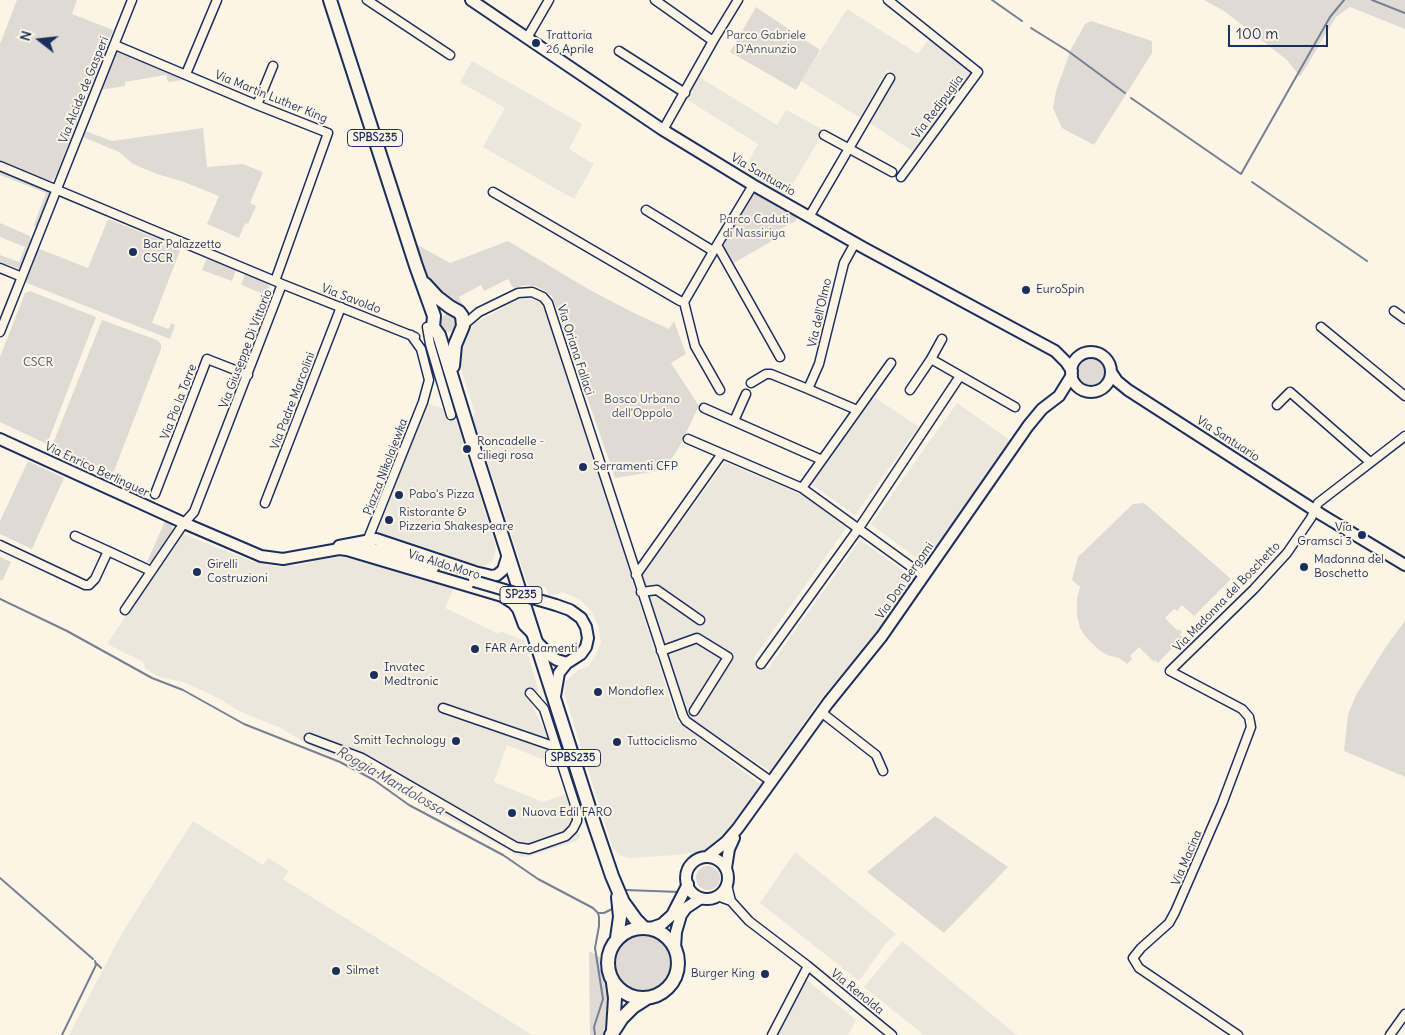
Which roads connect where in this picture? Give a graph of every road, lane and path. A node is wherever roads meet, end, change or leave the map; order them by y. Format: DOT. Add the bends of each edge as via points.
graph roads {
  1 [pos="132,0"];
  2 [pos="217,0"];
  3 [pos="330,0"];
  4 [pos="367,0"];
  5 [pos="471,0"];
  6 [pos="549,0"];
  7 [pos="655,0"];
  8 [pos="738,0"];
  9 [pos="888,0"];
  10 [pos="527,38"];
  11 [pos="714,41"];
  12 [pos="115,45"];
  13 [pos="619,51"];
  14 [pos="450,55"];
  15 [pos="273,66"];
  16 [pos="186,74"];
  17 [pos="890,78"];
  18 [pos="685,93"];
  19 [pos="257,105"];
  20 [pos="663,130"];
  21 [pos="824,135"];
  22 [pos="849,149"];
  23 [pos="0,166"];
  24 [pos="892,172"];
  25 [pos="901,177"];
  26 [pos="753,185"];
  27 [pos="56,189"];
  28 [pos="494,192"];
  29 [pos="646,210"];
  30 [pos="809,217"];
  31 [pos="855,243"];
  32 [pos="715,248"];
  33 [pos="0,268"];
  34 [pos="417,271"];
  35 [pos="22,276"];
  36 [pos="278,282"];
  37 [pos="684,302"];
  38 [pos="341,307"];
  39 [pos="452,308"];
  40 [pos="1394,311"];
  41 [pos="479,312"];
  42 [pos="1405,319"];
  43 [pos="431,322"];
  44 [pos="1321,327"];
  45 [pos="0,332"];
  46 [pos="461,332"];
  47 [pos="440,335"];
  48 [pos="413,337"];
  49 [pos="942,339"];
  50 [pos="1054,352"];
  51 [pos="1082,355"];
  52 [pos="780,357"];
  53 [pos="931,359"];
  54 [pos="891,363"];
  55 [pos="1111,372"];
  56 [pos="1072,373"];
  57 [pos="248,375"];
  58 [pos="960,376"];
  59 [pos="453,379"];
  60 [pos="751,383"];
  61 [pos="1104,388"];
  62 [pos="808,389"];
  63 [pos="720,390"];
  64 [pos="910,390"];
  65 [pos="1128,390"];
  66 [pos="1084,391"];
  67 [pos="746,394"];
  68 [pos="1059,396"];
  69 [pos="1405,396"];
  70 [pos="1277,405"];
  71 [pos="1015,407"];
  72 [pos="704,408"];
  73 [pos="857,410"];
  74 [pos="451,415"];
  75 [pos="734,421"];
  76 [pos="1405,436"];
  77 [pos="0,439"];
  78 [pos="688,439"];
  79 [pos="722,454"];
  80 [pos="822,460"];
  81 [pos="1370,462"];
  82 [pos="802,488"];
  83 [pos="155,494"];
  84 [pos="265,503"];
  85 [pos="1314,510"];
  86 [pos="184,523"];
  87 [pos="859,528"];
  88 [pos="75,536"];
  89 [pos="0,545"];
  90 [pos="366,547"];
  91 [pos="331,549"];
  92 [pos="108,551"];
  93 [pos="508,554"];
  94 [pos="377,558"];
  95 [pos="424,565"];
  96 [pos="1405,565"];
  97 [pos="151,571"];
  98 [pos="636,574"];
  99 [pos="924,576"];
  100 [pos="641,592"];
  101 [pos="125,610"];
  102 [pos="700,620"];
  103 [pos="535,638"];
  104 [pos="661,651"];
  105 [pos="567,663"];
  106 [pos="761,664"];
  107 [pos="1170,671"];
  108 [pos="530,693"];
  109 [pos="556,703"];
  110 [pos="443,708"];
  111 [pos="544,710"];
  112 [pos="694,711"];
  113 [pos="821,712"];
  114 [pos="309,738"];
  115 [pos="556,747"];
  116 [pos="884,771"];
  117 [pos="772,782"];
  118 [pos="738,828"];
  119 [pos="707,857"];
  120 [pos="726,868"];
  121 [pos="614,882"];
  122 [pos="688,884"];
  123 [pos="727,885"];
  124 [pos="716,897"];
  125 [pos="701,898"];
  126 [pos="731,901"];
  127 [pos="647,928"];
  128 [pos="617,938"];
  129 [pos="675,948"];
  130 [pos="808,966"];
  131 [pos="613,983"];
  132 [pos="647,998"];
  133 [pos="1405,1014"];
  134 [pos="612,1033"];
  135 [pos="772,1035"];
  136 [pos="892,1035"];
  137 [pos="1238,1035"];
  138 [pos="1390,1035"];
  1 -- 12 [label="street, Via Alcide de Gasperi"];
  2 -- 16 [label="street"];
  3 -- 34 [label="main road, SPBS235"];
  4 -- 14 [label="street"];
  5 -- 10 [label="street, Via Santuario"];
  6 -- 10 [label="street"];
  7 -- 11 [label="street"];
  8 -- 11 [label="street"];
  9 -- 25 [label="street, Via Redipuglia" via="978,72"];
  10 -- 20 [label="street, Via Santuario"];
  11 -- 18 [label="street"];
  12 -- 16 [label="street, Via Martin Luther King"];
  12 -- 27 [label="street, Via Alcide de Gasperi"];
  13 -- 18 [label="street"];
  15 -- 19 [label="street"];
  16 -- 19 [label="street, Via Martin Luther King"];
  17 -- 22 [label="street"];
  18 -- 20 [label="street"];
  19 -- 36 [label="street, Via Martin Luther King" via="328,133"];
  20 -- 26 [label="street, Via Santuario"];
  21 -- 22 [label="street"];
  22 -- 24 [label="street"];
  22 -- 30 [label="street"];
  23 -- 27 [label="street, Via Giuseppe Di Vittorio"];
  26 -- 30 [label="street, Via Santuario"];
  26 -- 32 [label="street"];
  27 -- 35 [label="street, Via Alcide de Gasperi"];
  27 -- 36 [label="street, Via Giuseppe Di Vittorio"];
  28 -- 37 [label="street"];
  29 -- 32 [label="street"];
  30 -- 31 [label="street, Via Santuario"];
  31 -- 50 [label="street, Via Santuario"];
  31 -- 62 [label="street, Via dell'Olmo" via="844,263 819,364"];
  32 -- 37 [label="street"];
  32 -- 52 [label="street"];
  33 -- 35 [label="street"];
  34 -- 39 [label="main road, SPBS235" via="428,288"];
  34 -- 43 [label="main road, SPBS235"];
  35 -- 45 [label="street, Via Alcide de Gasperi"];
  36 -- 38 [label="street, Via Savoldo"];
  36 -- 57 [label="street, Via Giuseppe Di Vittorio"];
  37 -- 63 [label="street" via="695,346"];
  38 -- 48 [label="street, Via Savoldo"];
  38 -- 84 [label="street, Via Padre Marcolini"];
  39 -- 41 [label="street"];
  39 -- 43 [label="main road" via="441,309"];
  39 -- 46 [label="main road" via="464,321"];
  40 -- 42 [label="street"];
  41 -- 46 [label="street, Via Oriana Fallaci"];
  41 -- 98 [label="street, Via Oriana Fallaci" via="518,294 532,292 548,303"];
  43 -- 47 [label="main road"];
  43 -- 48 [label="street" via="424,334"];
  43 -- 74 [label="street" via="428,335"];
  44 -- 69 [label="street"];
  46 -- 47 [label="main road" via="452,338"];
  46 -- 59 [label="main road" via="453,354"];
  47 -- 59 [label="main road"];
  48 -- 90 [label="street, Piazza Nikolajewka" via="430,378"];
  49 -- 53 [label="street"];
  50 -- 51 [label="street, Via Santuario"];
  50 -- 56 [label="street, Via Santuario" via="1066,362"];
  51 -- 55 [label="street" via="1102,355"];
  51 -- 56 [label="street"];
  53 -- 58 [label="street"];
  53 -- 64 [label="street"];
  54 -- 73 [label="street"];
  55 -- 61 [label="street"];
  55 -- 65 [label="street, Via Santuario"];
  56 -- 66 [label="street" via="1074,382"];
  56 -- 68 [label="street, Via Don Bergomi"];
  57 -- 83 [label="street, Via Pio la Torre" via="207,359"];
  57 -- 86 [label="street, Via Giuseppe Di Vittorio" via="194,512"];
  58 -- 71 [label="street"];
  58 -- 87 [label="street"];
  59 -- 93 [label="main road"];
  60 -- 62 [label="street" via="771,374"];
  61 -- 65 [label="street, Via Santuario"];
  61 -- 66 [label="street"];
  62 -- 73 [label="street"];
  65 -- 85 [label="street, Via Santuario"];
  66 -- 68 [label="street, Via Don Bergomi"];
  67 -- 75 [label="street"];
  68 -- 99 [label="street, Via Don Bergomi" via="1028,426"];
  70 -- 81 [label="street" via="1290,392"];
  72 -- 75 [label="street"];
  73 -- 80 [label="street"];
  75 -- 80 [label="street"];
  76 -- 81 [label="street, Via Madonna del Boschetto"];
  77 -- 86 [label="street, Via Enrico Berlinguer"];
  78 -- 79 [label="street"];
  79 -- 82 [label="street"];
  79 -- 98 [label="street"];
  80 -- 82 [label="street"];
  81 -- 85 [label="street, Via Madonna del Boschetto" via="1318,503"];
  82 -- 87 [label="street"];
  85 -- 96 [label="street, Via Santuario"];
  85 -- 107 [label="street, Via Madonna del Boschetto" via="1287,553"];
  86 -- 91 [label="street, Via Aldo Moro" via="261,556 283,559"];
  86 -- 97 [label="street, Via Giuseppe Di Vittorio"];
  87 -- 99 [label="street"];
  87 -- 106 [label="street"];
  88 -- 92 [label="street"];
  89 -- 92 [label="street" via="85,585 95,579"];
  90 -- 91 [label="street, Via Aldo Moro"];
  90 -- 91 [label="street, Via Aldo Moro"];
  90 -- 93 [label="street, Via Aldo Moro" via="376,539 492,576 503,570"];
  90 -- 94 [label="street, Via Aldo Moro"];
  90 -- 95 [label="street"];
  92 -- 97 [label="street"];
  93 -- 103 [label="main road, SP235"];
  94 -- 95 [label="street"];
  94 -- 103 [label="street, Via Aldo Moro" via="506,597"];
  95 -- 105 [label="street, bridge" via="570,610 581,618 588,638 581,654"];
  97 -- 101 [label="street, Via Giuseppe Di Vittorio"];
  98 -- 100 [label="street"];
  99 -- 113 [label="street, Via Don Bergomi" via="882,636"];
  100 -- 102 [label="street" via="657,590"];
  100 -- 104 [label="street"];
  103 -- 105 [label="street, Via Aldo Moro" via="552,657"];
  103 -- 109 [label="main road, SPBS235"];
  104 -- 112 [label="street" via="697,638 728,657"];
  104 -- 117 [label="street" via="686,721"];
  105 -- 109 [label="street" via="559,674"];
  107 -- 137 [label="street, Via Macina" via="1242,709 1249,717 1251,727 1175,912 1169,923 1133,958 1139,968"];
  108 -- 111 [label="street"];
  109 -- 111 [label="street"];
  109 -- 121 [label="main road, SPBS235"];
  110 -- 115 [label="street"];
  111 -- 115 [label="street"];
  113 -- 116 [label="street" via="876,755"];
  113 -- 117 [label="street, Via Don Bergomi"];
  114 -- 115 [label="street" via="362,758 516,847 528,849 566,836 577,820"];
  117 -- 118 [label="street, Via Don Bergomi"];
  118 -- 119 [label="street, Via Don Bergomi"];
  118 -- 120 [label="street, Via Don Bergomi" via="729,849"];
  119 -- 120 [label="street" via="714,858"];
  119 -- 122 [label="street, Via Don Bergomi" via="690,867"];
  120 -- 123 [label="street, Via Don Bergomi"];
  121 -- 127 [label="main road, SPBS235" via="629,912"];
  121 -- 128 [label="main road, SPBS235" via="620,917"];
  122 -- 125 [label="street"];
  122 -- 127 [label="street" via="672,915 662,924"];
  123 -- 124 [label="street"];
  123 -- 126 [label="street, Via Renolda"];
  124 -- 125 [label="street"];
  124 -- 126 [label="street"];
  125 -- 129 [label="street" via="681,915"];
  126 -- 130 [label="street, Via Renolda" via="749,921"];
  127 -- 128 [label="main road" via="629,930"];
  127 -- 129 [label="main road, SPBS235" via="668,937"];
  128 -- 131 [label="main road, SPBS235" via="607,964"];
  129 -- 132 [label="main road, SPBS235" via="678,964 674,980 662,992"];
  130 -- 135 [label="street"];
  130 -- 136 [label="street, Via Renolda"];
  131 -- 132 [label="main road" via="624,993"];
  131 -- 134 [label="main road, SPBS235"];
  132 -- 134 [label="main road, SPBS235" via="622,1018"];
  133 -- 138 [label="street"];
}
